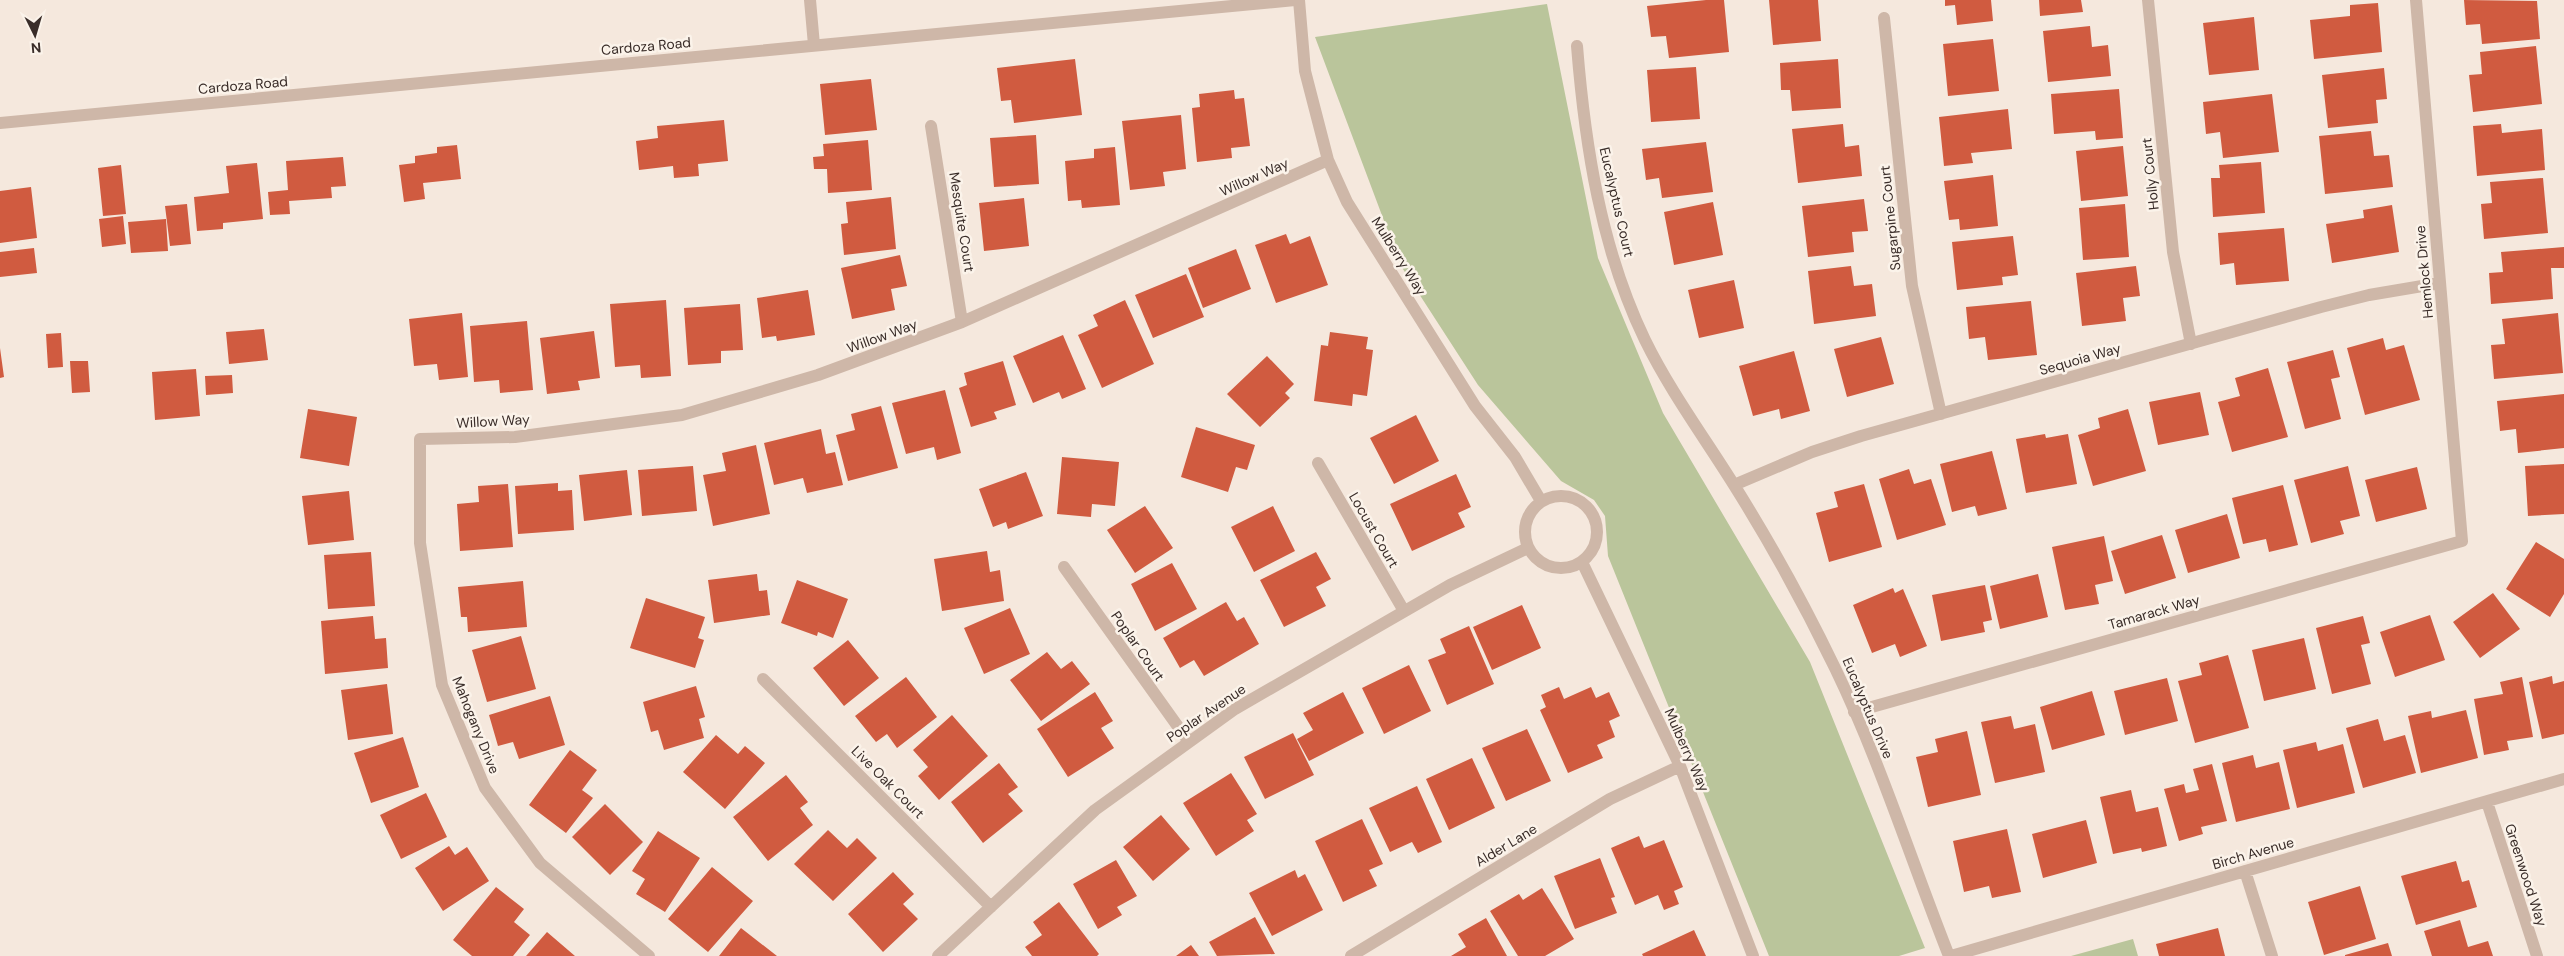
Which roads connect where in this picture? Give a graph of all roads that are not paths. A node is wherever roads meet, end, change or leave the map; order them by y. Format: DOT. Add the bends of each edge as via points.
graph roads {
  1 [pos="810,0"];
  2 [pos="1297,0"];
  3 [pos="2148,0"];
  4 [pos="2416,0"];
  5 [pos="1884,18"];
  6 [pos="814,45"];
  7 [pos="1577,46"];
  8 [pos="0,123"];
  9 [pos="931,126"];
  10 [pos="1328,160"];
  11 [pos="2440,283"];
  12 [pos="962,322"];
  13 [pos="2190,344"];
  14 [pos="1941,414"];
  15 [pos="420,439"];
  16 [pos="1318,463"];
  17 [pos="1734,485"];
  18 [pos="1541,501"];
  19 [pos="2462,541"];
  20 [pos="1528,548"];
  21 [pos="1582,562"];
  22 [pos="1064,567"];
  23 [pos="1404,611"];
  24 [pos="763,679"];
  25 [pos="1854,712"];
  26 [pos="1188,742"];
  27 [pos="1680,766"];
  28 [pos="2564,779"];
  29 [pos="2487,802"];
  30 [pos="2245,871"];
  31 [pos="991,906"];
  32 [pos="649,956"];
  33 [pos="938,956"];
  34 [pos="1351,956"];
  35 [pos="1752,956"];
  36 [pos="1950,956"];
  37 [pos="2272,956"];
  38 [pos="2537,956"];
  1 -- 6 [label="street"];
  2 -- 6 [label="street, Cardoza Road"];
  2 -- 10 [label="street, Mulberry Way" via="1305,72"];
  3 -- 13 [label="street, Holly Court" via="2173,252"];
  4 -- 11 [label="street, Hemlock Drive"];
  5 -- 14 [label="street, Sugarpine Court" via="1912,286"];
  6 -- 8 [label="street, Cardoza Road"];
  7 -- 17 [label="street, Eucalyptus Court" via="1594,178 1609,245 1625,294 1670,385"];
  9 -- 12 [label="street, Mesquite Court"];
  10 -- 12 [label="street, Willow Way"];
  10 -- 18 [label="street, Mulberry Way" via="1347,202 1475,406 1515,457"];
  11 -- 13 [label="street, Sequoia Way" via="2340,302"];
  11 -- 19 [label="street, Hemlock Drive"];
  12 -- 15 [label="street, Willow Way" via="818,375 682,415 515,437"];
  13 -- 14 [label="street, Sequoia Way"];
  14 -- 17 [label="street, Sequoia Way" via="1812,452"];
  15 -- 32 [label="street, Mahogany Drive" via="420,543 442,685 486,788 540,863"];
  16 -- 23 [label="street, Locust Court"];
  17 -- 25 [label="street, Eucalyptus Drive" via="1762,530 1836,669"];
  18 -- 20 [label="street" via="1529,514 1524,533"];
  18 -- 21 [label="street" via="1566,495 1583,501 1596,518 1598,536 1592,553"];
  19 -- 25 [label="street, Tamarack Way"];
  20 -- 21 [label="street" via="1546,565 1572,567"];
  20 -- 23 [label="street, Poplar Avenue"];
  21 -- 27 [label="street, Mulberry Way"];
  22 -- 26 [label="street, Poplar Court"];
  23 -- 26 [label="street, Poplar Avenue" via="1235,709"];
  24 -- 31 [label="street, Live Oak Court"];
  25 -- 36 [label="street, Eucalyptus Drive" via="1897,814"];
  26 -- 31 [label="street, Poplar Avenue" via="1095,810"];
  27 -- 34 [label="street, Alder Lane" via="1610,799"];
  27 -- 35 [label="street, Mulberry Way"];
  28 -- 29 [label="street, Birch Avenue"];
  29 -- 30 [label="street, Birch Avenue"];
  29 -- 38 [label="street, Greenwood Way"];
  30 -- 36 [label="street, Birch Avenue"];
  30 -- 37 [label="street"];
  31 -- 33 [label="street, Poplar Avenue"];
}
